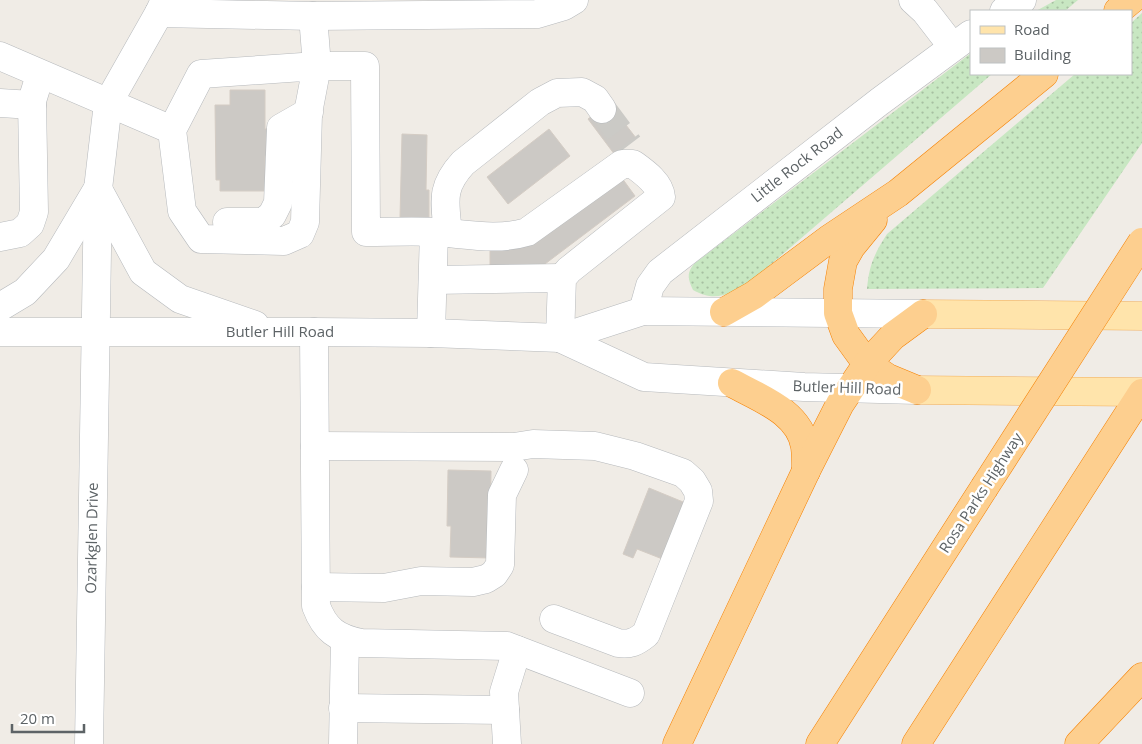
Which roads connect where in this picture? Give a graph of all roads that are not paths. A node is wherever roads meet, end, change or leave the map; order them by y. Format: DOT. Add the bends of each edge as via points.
graph roads {
  1 [pos="574,0"];
  2 [pos="913,0"];
  3 [pos="1022,0"];
  4 [pos="1131,0"];
  5 [pos="163,4"];
  6 [pos="1006,10"];
  7 [pos="1119,10"];
  8 [pos="313,16"];
  9 [pos="962,40"];
  10 [pos="0,56"];
  11 [pos="317,66"];
  12 [pos="40,75"];
  13 [pos="1043,75"];
  14 [pos="0,103"];
  15 [pos="108,103"];
  16 [pos="32,104"];
  17 [pos="602,109"];
  18 [pos="300,117"];
  19 [pos="172,130"];
  20 [pos="98,189"];
  21 [pos="898,193"];
  22 [pos="182,211"];
  23 [pos="441,233"];
  24 [pos="0,237"];
  25 [pos="1142,242"];
  26 [pos="562,278"];
  27 [pos="433,280"];
  28 [pos="0,307"];
  29 [pos="644,311"];
  30 [pos="724,312"];
  31 [pos="838,313"];
  32 [pos="923,314"];
  33 [pos="1142,316"];
  34 [pos="0,332"];
  35 [pos="273,332"];
  36 [pos="314,332"];
  37 [pos="96,333"];
  38 [pos="431,333"];
  39 [pos="560,338"];
  40 [pos="867,364"];
  41 [pos="732,383"];
  42 [pos="850,388"];
  43 [pos="917,390"];
  44 [pos="1142,393"];
  45 [pos="315,446"];
  46 [pos="514,459"];
  47 [pos="806,471"];
  48 [pos="316,587"];
  49 [pos="554,619"];
  50 [pos="344,639"];
  51 [pos="517,650"];
  52 [pos="1142,676"];
  53 [pos="630,693"];
  54 [pos="343,708"];
  55 [pos="505,710"];
  56 [pos="89,744"];
  57 [pos="342,744"];
  58 [pos="506,744"];
  59 [pos="677,744"];
  60 [pos="820,744"];
  61 [pos="916,744"];
  62 [pos="1079,744"];
  1 -- 8 [label="street" via="537,14"];
  2 -- 9 [label="street"];
  3 -- 6 [label="street"];
  4 -- 7 [label="highway"];
  5 -- 8 [label="street"];
  5 -- 15 [label="street"];
  8 -- 11 [label="street"];
  9 -- 29 [label="street, Little Rock Road" via="660,272 650,286"];
  10 -- 12 [label="street"];
  11 -- 18 [label="street"];
  11 -- 19 [label="street" via="200,74"];
  11 -- 23 [label="street" via="365,66 366,232"];
  12 -- 15 [label="street"];
  12 -- 16 [label="street"];
  13 -- 21 [label="highway"];
  14 -- 16 [label="street"];
  15 -- 19 [label="street"];
  15 -- 20 [label="street, Ozarkglen Drive"];
  16 -- 24 [label="street" via="34,212 30,224 20,233"];
  17 -- 23 [label="street" via="595,99 582,92 557,93 540,102 452,174 446,188"];
  18 -- 22 [label="street" via="281,128 278,203 262,222 216,221"];
  18 -- 22 [label="street" via="305,222 300,234 284,241 202,239"];
  19 -- 22 [label="street"];
  20 -- 28 [label="street" via="56,259 25,292"];
  20 -- 35 [label="street" via="143,272 180,299"];
  20 -- 37 [label="street, Ozarkglen Drive"];
  21 -- 30 [label="highway" via="828,239 754,295"];
  21 -- 31 [label="highway" via="851,246 840,276"];
  23 -- 26 [label="street" via="514,236 527,232 622,164 631,154 661,197"];
  23 -- 27 [label="street"];
  25 -- 60 [label="highway, Rosa Parks Highway, bridge"];
  26 -- 27 [label="street"];
  26 -- 39 [label="street"];
  27 -- 38 [label="street"];
  29 -- 30 [label="street, Butler Hill Road"];
  29 -- 39 [label="street, Butler Hill Road"];
  30 -- 31 [label="street, Butler Hill Road"];
  31 -- 32 [label="street, Butler Hill Road"];
  31 -- 40 [label="highway" via="846,335"];
  32 -- 33 [label="main road, Butler Hill Road"];
  32 -- 40 [label="highway" via="893,336"];
  34 -- 37 [label="street, Butler Hill Road"];
  35 -- 36 [label="street, Butler Hill Road"];
  35 -- 37 [label="street, Butler Hill Road"];
  36 -- 38 [label="street, Butler Hill Road"];
  36 -- 45 [label="street"];
  37 -- 56 [label="street, Ozarkglen Drive"];
  38 -- 39 [label="street, Butler Hill Road"];
  39 -- 41 [label="street, Butler Hill Road" via="644,377"];
  40 -- 42 [label="highway"];
  40 -- 43 [label="highway" via="888,378"];
  41 -- 42 [label="street, Butler Hill Road"];
  41 -- 47 [label="highway" via="782,410 797,427 805,446"];
  42 -- 43 [label="street, Butler Hill Road"];
  42 -- 47 [label="highway"];
  43 -- 44 [label="main road, Butler Hill Road"];
  44 -- 61 [label="highway"];
  45 -- 46 [label="street"];
  45 -- 48 [label="street"];
  46 -- 48 [label="street" via="502,494 500,565 486,580 421,582 384,588"];
  46 -- 49 [label="street" via="533,444 596,446 683,474 698,491 699,501 646,634 637,642 618,643"];
  47 -- 59 [label="highway"];
  48 -- 50 [label="street" via="316,606 320,617 327,627"];
  50 -- 51 [label="street" via="361,643 507,646"];
  50 -- 54 [label="street"];
  51 -- 53 [label="street"];
  51 -- 55 [label="street" via="504,692"];
  52 -- 62 [label="highway"];
  54 -- 55 [label="street"];
  54 -- 57 [label="street"];
  55 -- 58 [label="street"];
}
